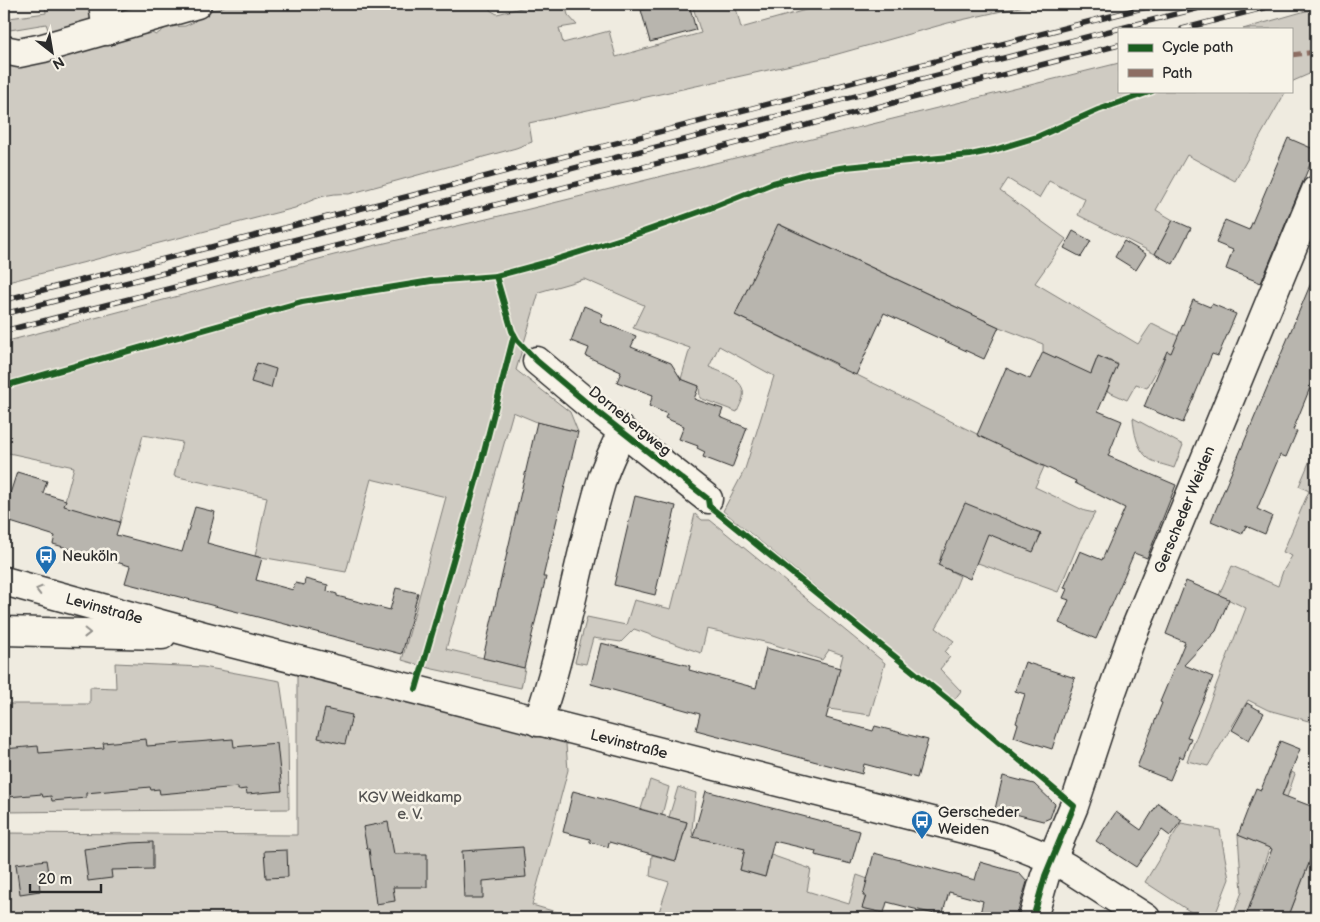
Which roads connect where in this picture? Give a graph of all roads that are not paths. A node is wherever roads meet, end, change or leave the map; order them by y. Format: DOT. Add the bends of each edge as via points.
graph roads {
  1 [pos="103,4"];
  2 [pos="197,4"];
  3 [pos="107,31"];
  4 [pos="4,50"];
  5 [pos="1316,190"];
  6 [pos="537,361"];
  7 [pos="622,431"];
  8 [pos="708,499"];
  9 [pos="4,581"];
  10 [pos="4,631"];
  11 [pos="204,636"];
  12 [pos="538,722"];
  13 [pos="1052,860"];
  14 [pos="1033,918"];
  15 [pos="1146,918"];
  1 -- 3 [label="street"];
  2 -- 3 [label="street"];
  3 -- 4 [label="street" via="19,53"];
  5 -- 13 [label="street, Gerscheder Weiden" via="1131,639 1074,806"];
  6 -- 7 [label="street, Dornebergweg"];
  7 -- 8 [label="street, Dornebergweg"];
  7 -- 12 [label="street, Dornebergweg" via="603,475 550,688"];
  11 -- 9 [label="street, Levinstraße, one-way"];
  10 -- 11 [label="street, Levinstraße, one-way"];
  11 -- 12 [label="street, Levinstraße"];
  12 -- 13 [label="street, Levinstraße" via="999,838"];
  13 -- 14 [label="street"];
  13 -- 15 [label="street, Levinstraße"];
}
